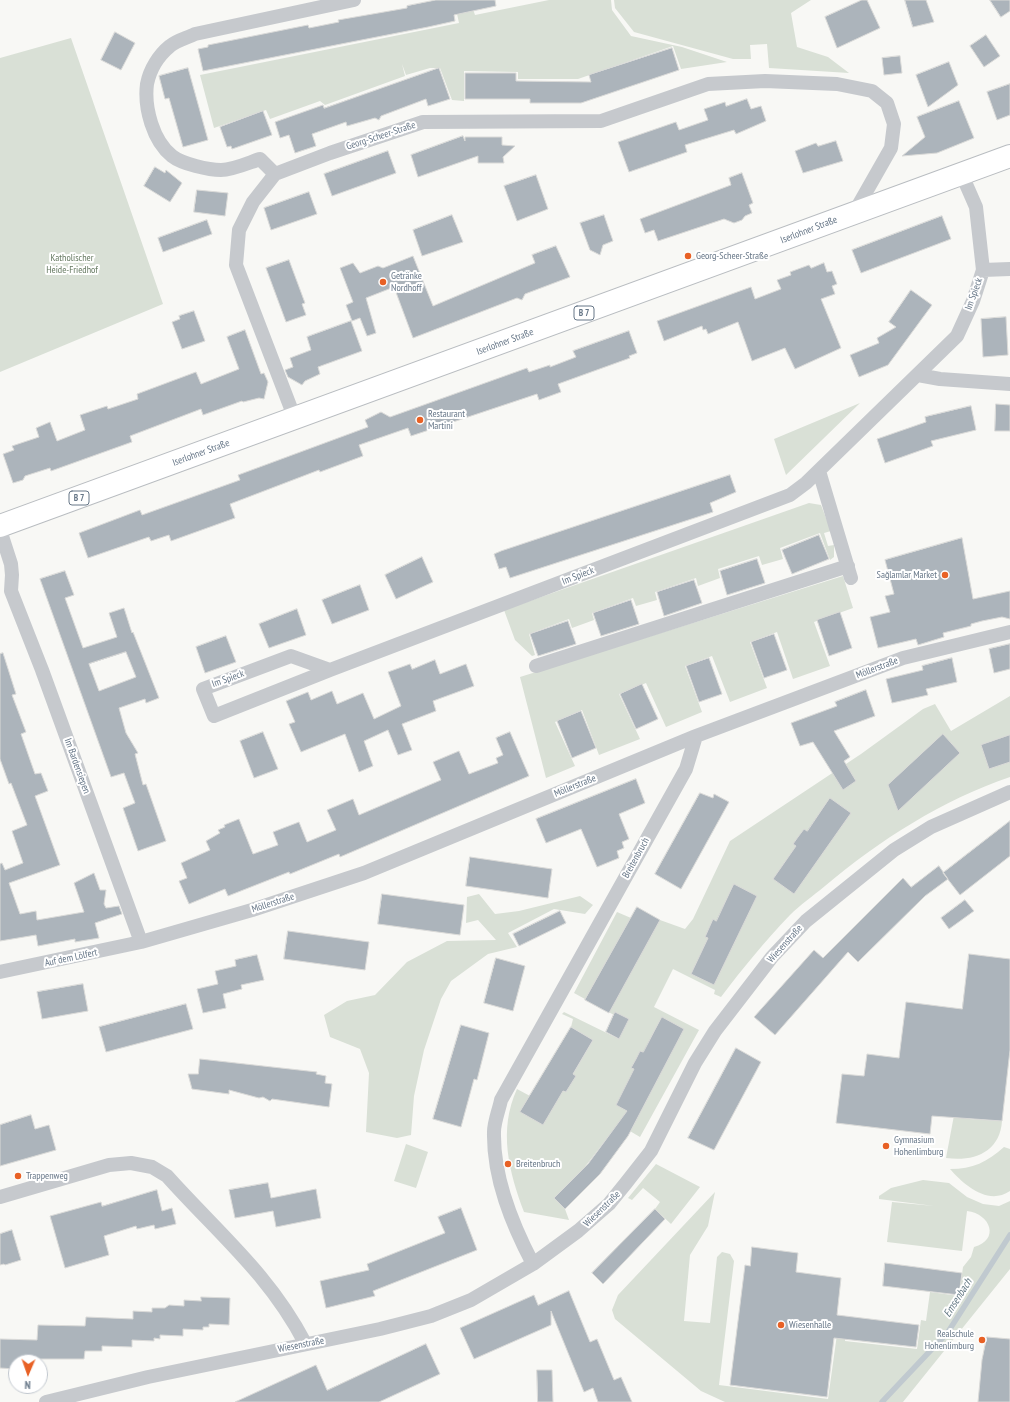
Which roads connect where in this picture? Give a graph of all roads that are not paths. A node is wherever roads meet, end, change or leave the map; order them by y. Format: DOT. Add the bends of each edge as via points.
graph roads {
  1 [pos="354,0"];
  2 [pos="1010,156"];
  3 [pos="275,174"];
  4 [pos="962,174"];
  5 [pos="854,213"];
  6 [pos="1010,269"];
  7 [pos="983,270"];
  8 [pos="918,375"];
  9 [pos="1010,384"];
  10 [pos="295,420"];
  11 [pos="818,471"];
  12 [pos="0,526"];
  13 [pos="0,530"];
  14 [pos="6,588"];
  15 [pos="1010,632"];
  16 [pos="536,666"];
  17 [pos="330,670"];
  18 [pos="696,736"];
  19 [pos="1010,792"];
  20 [pos="141,942"];
  21 [pos="0,972"];
  22 [pos="0,1197"];
  23 [pos="533,1264"];
  24 [pos="305,1344"];
  25 [pos="46,1402"];
  1 -- 3 [label="street" via="195,34 172,45 153,67 147,84 154,134 173,157 196,166 222,170 260,160"];
  2 -- 4 [label="main road, Iserlohner Straße / B 7"];
  3 -- 5 [label="street, Georg-Scheer-Straße" via="423,122 601,121 708,84 765,81 837,84 872,91 888,103 894,124 891,148"];
  3 -- 10 [label="street" via="253,202 238,230 236,265"];
  4 -- 5 [label="main road, Iserlohner Straße / B 7"];
  4 -- 7 [label="street, Im Spieck" via="976,207"];
  5 -- 10 [label="main road, Iserlohner Straße / B 7"];
  6 -- 7 [label="street"];
  7 -- 8 [label="street, Im Spieck" via="973,301 957,336"];
  8 -- 9 [label="street"];
  8 -- 11 [label="street, Im Spieck"];
  10 -- 12 [label="main road, Iserlohner Straße / B 7"];
  11 -- 16 [label="street" via="849,572"];
  11 -- 17 [label="street, Im Spieck" via="790,495"];
  13 -- 14 [label="street, Im Bardensiepen" via="11,564 12,575"];
  14 -- 20 [label="street, Im Bardensiepen" via="42,670"];
  15 -- 18 [label="street, Möllerstraße" via="903,658"];
  17 -- 17 [label="street, Im Spieck" via="291,656 203,689 214,716"];
  18 -- 20 [label="street, Möllerstraße" via="364,873 252,910"];
  18 -- 23 [label="street, Breitenbruch" via="686,768 501,1100 494,1132 498,1174 518,1234"];
  19 -- 23 [label="street, Wiesenstraße" via="931,827 894,850 806,921 772,957 714,1031 651,1151 626,1184 610,1204"];
  20 -- 21 [label="street, Auf dem Lölfert"];
  22 -- 24 [label="street" via="109,1165 131,1163 152,1167 167,1176 261,1275 289,1314"];
  23 -- 24 [label="street, Wiesenstraße" via="471,1300 431,1316"];
  24 -- 25 [label="street, Wiesenstraße"];
}
